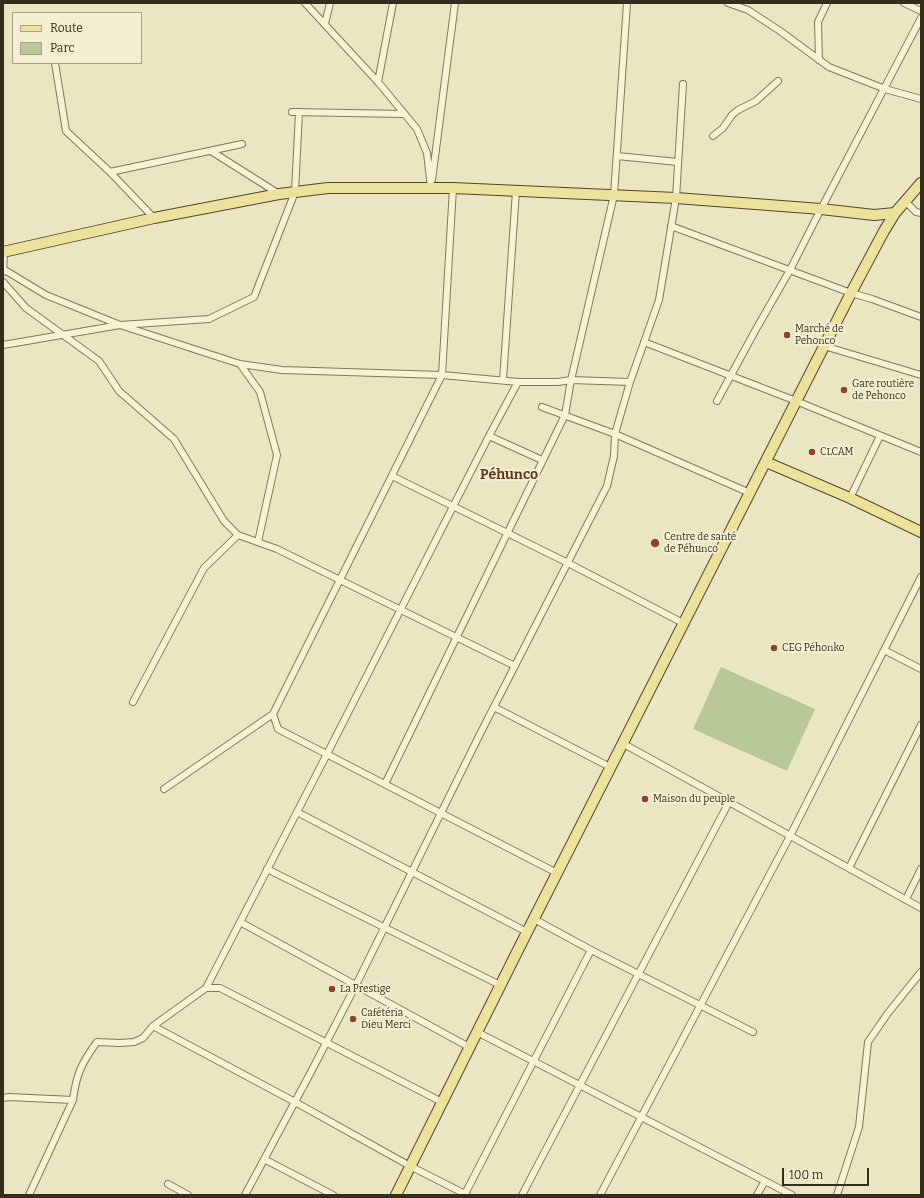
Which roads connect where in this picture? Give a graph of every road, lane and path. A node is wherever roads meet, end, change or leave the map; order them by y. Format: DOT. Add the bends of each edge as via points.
graph roads {
  1 [pos="305,3"];
  2 [pos="330,3"];
  3 [pos="393,3"];
  4 [pos="456,3"];
  5 [pos="627,3"];
  6 [pos="728,3"];
  7 [pos="827,3"];
  8 [pos="904,3"];
  9 [pos="921,11"];
  10 [pos="921,18"];
  11 [pos="325,24"];
  12 [pos="819,60"];
  13 [pos="55,64"];
  14 [pos="778,81"];
  15 [pos="378,82"];
  16 [pos="683,84"];
  17 [pos="885,89"];
  18 [pos="921,99"];
  19 [pos="404,114"];
  20 [pos="713,136"];
  21 [pos="242,144"];
  22 [pos="211,151"];
  23 [pos="617,156"];
  24 [pos="678,162"];
  25 [pos="110,172"];
  26 [pos="921,183"];
  27 [pos="432,188"];
  28 [pos="452,188"];
  29 [pos="516,191"];
  30 [pos="295,192"];
  31 [pos="279,194"];
  32 [pos="614,195"];
  33 [pos="676,198"];
  34 [pos="905,201"];
  35 [pos="821,209"];
  36 [pos="895,213"];
  37 [pos="921,213"];
  38 [pos="874,215"];
  39 [pos="154,218"];
  40 [pos="671,226"];
  41 [pos="884,231"];
  42 [pos="4,252"];
  43 [pos="3,269"];
  44 [pos="790,270"];
  45 [pos="3,273"];
  46 [pos="3,282"];
  47 [pos="851,293"];
  48 [pos="921,317"];
  49 [pos="120,325"];
  50 [pos="64,335"];
  51 [pos="644,342"];
  52 [pos="3,345"];
  53 [pos="824,346"];
  54 [pos="240,364"];
  55 [pos="442,375"];
  56 [pos="921,375"];
  57 [pos="731,376"];
  58 [pos="503,380"];
  59 [pos="571,380"];
  60 [pos="518,382"];
  61 [pos="630,382"];
  62 [pos="717,401"];
  63 [pos="796,401"];
  64 [pos="542,407"];
  65 [pos="564,414"];
  66 [pos="615,434"];
  67 [pos="488,436"];
  68 [pos="880,436"];
  69 [pos="921,452"];
  70 [pos="542,460"];
  71 [pos="766,462"];
  72 [pos="392,476"];
  73 [pos="750,493"];
  74 [pos="850,498"];
  75 [pos="453,506"];
  76 [pos="921,532"];
  77 [pos="507,533"];
  78 [pos="238,535"];
  79 [pos="258,542"];
  80 [pos="568,563"];
  81 [pos="921,577"];
  82 [pos="340,580"];
  83 [pos="914,591"];
  84 [pos="921,594"];
  85 [pos="400,610"];
  86 [pos="683,623"];
  87 [pos="457,637"];
  88 [pos="884,650"];
  89 [pos="515,666"];
  90 [pos="921,668"];
  91 [pos="133,702"];
  92 [pos="494,707"];
  93 [pos="273,714"];
  94 [pos="921,724"];
  95 [pos="622,743"];
  96 [pos="327,754"];
  97 [pos="610,767"];
  98 [pos="385,784"];
  99 [pos="164,789"];
  100 [pos="729,802"];
  101 [pos="297,812"];
  102 [pos="441,813"];
  103 [pos="790,836"];
  104 [pos="849,868"];
  105 [pos="268,869"];
  106 [pos="921,869"];
  107 [pos="412,872"];
  108 [pos="557,873"];
  109 [pos="906,899"];
  110 [pos="921,908"];
  111 [pos="534,918"];
  112 [pos="240,922"];
  113 [pos="384,927"];
  114 [pos="527,932"];
  115 [pos="591,950"];
  116 [pos="921,972"];
  117 [pos="638,974"];
  118 [pos="356,985"];
  119 [pos="500,985"];
  120 [pos="206,988"];
  121 [pos="700,1005"];
  122 [pos="153,1026"];
  123 [pos="477,1032"];
  124 [pos="753,1032"];
  125 [pos="326,1043"];
  126 [pos="469,1047"];
  127 [pos="534,1061"];
  128 [pos="580,1085"];
  129 [pos="3,1098"];
  130 [pos="72,1100"];
  131 [pos="295,1102"];
  132 [pos="442,1102"];
  133 [pos="641,1117"];
  134 [pos="264,1159"];
  135 [pos="410,1166"];
  136 [pos="764,1181"];
  137 [pos="168,1184"];
  138 [pos="466,1194"];
  139 [pos="29,1195"];
  140 [pos="188,1195"];
  141 [pos="245,1195"];
  142 [pos="333,1195"];
  143 [pos="396,1195"];
  144 [pos="522,1195"];
  145 [pos="600,1195"];
  146 [pos="757,1195"];
  147 [pos="792,1195"];
  148 [pos="837,1195"];
  1 -- 11 [label="street"];
  2 -- 11 [label="street"];
  3 -- 15 [label="street"];
  4 -- 27 [label="street"];
  5 -- 23 [label="street"];
  6 -- 12 [label="street" via="748,10"];
  7 -- 12 [label="street" via="818,22"];
  8 -- 9 [label="street"];
  10 -- 17 [label="street"];
  11 -- 15 [label="street"];
  12 -- 17 [label="street" via="829,67"];
  13 -- 25 [label="street" via="66,131"];
  14 -- 20 [label="street" via="756,101 732,115 723,128"];
  15 -- 19 [label="street"];
  16 -- 24 [label="street"];
  17 -- 18 [label="street"];
  17 -- 35 [label="street"];
  19 -- 27 [label="street" via="417,129 427,153"];
  19 -- 30 [label="street" via="296,112"];
  21 -- 22 [label="street"];
  22 -- 25 [label="street"];
  22 -- 31 [label="street"];
  23 -- 24 [label="street"];
  23 -- 32 [label="street"];
  24 -- 33 [label="street"];
  25 -- 39 [label="street"];
  26 -- 34 [label="main road"];
  27 -- 28 [label="main road"];
  27 -- 30 [label="main road" via="328,188"];
  28 -- 29 [label="main road"];
  28 -- 55 [label="street"];
  29 -- 32 [label="main road"];
  29 -- 58 [label="street"];
  30 -- 31 [label="main road"];
  30 -- 49 [label="street" via="254,297 209,319"];
  31 -- 39 [label="main road"];
  32 -- 33 [label="main road"];
  32 -- 59 [label="street"];
  33 -- 35 [label="main road"];
  33 -- 40 [label="street"];
  34 -- 36 [label="main road"];
  34 -- 37 [label="street" via="916,212"];
  35 -- 38 [label="main road"];
  35 -- 44 [label="street"];
  36 -- 38 [label="main road"];
  36 -- 41 [label="main road"];
  38 -- 41 [label="main road"];
  39 -- 42 [label="main road"];
  40 -- 44 [label="street"];
  40 -- 51 [label="street" via="659,300"];
  41 -- 47 [label="main road"];
  42 -- 43 [label="street"];
  43 -- 45 [label="street"];
  43 -- 49 [label="street" via="46,295"];
  44 -- 47 [label="street"];
  44 -- 57 [label="street"];
  46 -- 50 [label="street" via="26,308"];
  47 -- 48 [label="street"];
  47 -- 53 [label="main road"];
  49 -- 50 [label="street"];
  49 -- 54 [label="street"];
  50 -- 52 [label="street"];
  50 -- 78 [label="street" via="100,361 119,391 174,439 224,521"];
  51 -- 57 [label="street"];
  51 -- 61 [label="street"];
  53 -- 56 [label="street"];
  53 -- 63 [label="main road"];
  54 -- 55 [label="street" via="282,370"];
  54 -- 79 [label="street" via="260,392 277,455"];
  55 -- 58 [label="street"];
  55 -- 72 [label="street"];
  57 -- 62 [label="street"];
  57 -- 63 [label="street"];
  58 -- 60 [label="street"];
  59 -- 60 [label="street"];
  59 -- 61 [label="street"];
  59 -- 65 [label="street"];
  60 -- 67 [label="street"];
  61 -- 66 [label="street"];
  63 -- 68 [label="street"];
  63 -- 71 [label="main road"];
  64 -- 65 [label="street"];
  65 -- 66 [label="street"];
  65 -- 70 [label="street"];
  66 -- 73 [label="street"];
  66 -- 80 [label="street" via="614,456 607,486"];
  67 -- 70 [label="street"];
  67 -- 75 [label="street"];
  68 -- 69 [label="street"];
  68 -- 74 [label="street"];
  70 -- 77 [label="street"];
  71 -- 73 [label="main road"];
  71 -- 74 [label="main road"];
  72 -- 75 [label="street"];
  72 -- 82 [label="street"];
  73 -- 86 [label="main road"];
  74 -- 76 [label="main road"];
  75 -- 77 [label="street"];
  75 -- 85 [label="street"];
  77 -- 80 [label="street"];
  77 -- 87 [label="street"];
  78 -- 79 [label="street"];
  78 -- 91 [label="street" via="204,568"];
  79 -- 82 [label="street"];
  80 -- 86 [label="street"];
  80 -- 89 [label="street"];
  81 -- 83 [label="street"];
  82 -- 85 [label="street"];
  82 -- 93 [label="street"];
  83 -- 84 [label="street"];
  83 -- 88 [label="street"];
  85 -- 87 [label="street"];
  85 -- 96 [label="street"];
  86 -- 95 [label="main road"];
  87 -- 89 [label="street"];
  87 -- 98 [label="street"];
  88 -- 90 [label="street"];
  88 -- 103 [label="street"];
  89 -- 92 [label="street"];
  92 -- 97 [label="street"];
  92 -- 102 [label="street"];
  93 -- 96 [label="street" via="278,729"];
  93 -- 99 [label="street"];
  94 -- 104 [label="street"];
  95 -- 97 [label="main road"];
  95 -- 100 [label="street"];
  96 -- 98 [label="street"];
  96 -- 101 [label="street"];
  97 -- 108 [label="main road"];
  98 -- 102 [label="street"];
  100 -- 103 [label="street"];
  100 -- 117 [label="street"];
  101 -- 105 [label="street"];
  101 -- 107 [label="street"];
  102 -- 107 [label="street"];
  102 -- 108 [label="street"];
  103 -- 104 [label="street"];
  103 -- 121 [label="street"];
  104 -- 109 [label="street"];
  105 -- 112 [label="street"];
  105 -- 113 [label="street"];
  106 -- 109 [label="street"];
  107 -- 113 [label="street"];
  107 -- 114 [label="street"];
  108 -- 111 [label="main road"];
  109 -- 110 [label="street"];
  111 -- 114 [label="main road"];
  111 -- 115 [label="street"];
  112 -- 118 [label="street"];
  112 -- 120 [label="street"];
  113 -- 118 [label="street"];
  113 -- 119 [label="street"];
  114 -- 119 [label="main road"];
  115 -- 117 [label="street"];
  115 -- 127 [label="street"];
  116 -- 148 [label="street" via="868,1042 859,1126"];
  117 -- 121 [label="street"];
  117 -- 128 [label="street"];
  118 -- 125 [label="street"];
  118 -- 126 [label="street"];
  119 -- 123 [label="main road"];
  120 -- 122 [label="street"];
  120 -- 125 [label="street" via="220,988"];
  121 -- 124 [label="street"];
  121 -- 133 [label="street"];
  122 -- 130 [label="street" via="143,1038 134,1042 97,1042 86,1056 75,1083"];
  122 -- 131 [label="street"];
  123 -- 126 [label="main road"];
  123 -- 127 [label="street"];
  125 -- 131 [label="street"];
  125 -- 132 [label="street"];
  126 -- 132 [label="main road"];
  127 -- 128 [label="street"];
  127 -- 138 [label="street"];
  128 -- 133 [label="street"];
  128 -- 144 [label="street"];
  129 -- 130 [label="street"];
  130 -- 139 [label="street"];
  131 -- 134 [label="street"];
  131 -- 135 [label="street"];
  132 -- 135 [label="main road"];
  133 -- 136 [label="street"];
  133 -- 145 [label="street"];
  134 -- 141 [label="street"];
  134 -- 142 [label="street"];
  135 -- 138 [label="street"];
  135 -- 143 [label="main road"];
  136 -- 146 [label="street"];
  136 -- 147 [label="street"];
  137 -- 140 [label="street"];
}
